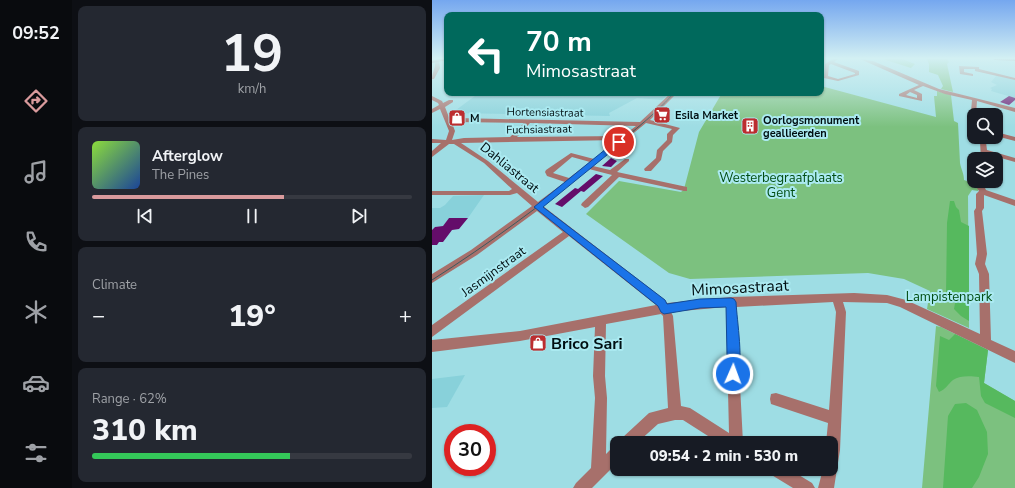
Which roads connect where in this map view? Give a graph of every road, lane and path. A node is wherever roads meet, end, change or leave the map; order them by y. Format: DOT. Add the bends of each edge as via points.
graph roads {
  1 [pos="919,82"];
  2 [pos="924,84"];
  3 [pos="910,90"];
  4 [pos="671,96"];
  5 [pos="432,98"];
  6 [pos="975,99"];
  7 [pos="451,101"];
  8 [pos="442,107"];
  9 [pos="974,108"];
  10 [pos="1015,110"];
  11 [pos="432,111"];
  12 [pos="449,122"];
  13 [pos="528,122"];
  14 [pos="643,122"];
  15 [pos="1003,135"];
  16 [pos="623,138"];
  17 [pos="1015,138"];
  18 [pos="512,139"];
  19 [pos="432,141"];
  20 [pos="452,141"];
  21 [pos="983,144"];
  22 [pos="983,151"];
  23 [pos="432,155"];
  24 [pos="627,160"];
  25 [pos="1015,160"];
  26 [pos="595,161"];
  27 [pos="588,167"];
  28 [pos="648,169"];
  29 [pos="614,174"];
  30 [pos="570,181"];
  31 [pos="981,188"];
  32 [pos="518,189"];
  33 [pos="684,189"];
  34 [pos="983,192"];
  35 [pos="432,193"];
  36 [pos="1015,203"];
  37 [pos="585,206"];
  38 [pos="538,207"];
  39 [pos="569,232"];
  40 [pos="432,279"];
  41 [pos="837,298"];
  42 [pos="731,302"];
  43 [pos="664,309"];
  44 [pos="602,322"];
  45 [pos="432,332"];
  46 [pos="985,342"];
  47 [pos="432,346"];
  48 [pos="1015,357"];
  49 [pos="776,399"];
  50 [pos="675,413"];
  51 [pos="835,419"];
  52 [pos="635,436"];
  53 [pos="721,436"];
  54 [pos="736,436"];
  55 [pos="834,436"];
  56 [pos="610,461"];
  57 [pos="598,472"];
  58 [pos="787,476"];
  59 [pos="829,476"];
  60 [pos="581,488"];
  61 [pos="807,488"];
  62 [pos="826,488"];
  1 -- 2 [label="street"];
  2 -- 3 [label="street"];
  2 -- 6 [label="street" via="944,92"];
  4 -- 14 [label="street"];
  5 -- 8 [label="street" via="440,102"];
  6 -- 9 [label="street"];
  6 -- 10 [label="street"];
  7 -- 8 [label="street"];
  8 -- 11 [label="street"];
  8 -- 12 [label="street"];
  12 -- 13 [label="street, Hortensiastraat"];
  12 -- 20 [label="street"];
  13 -- 14 [label="street, Hortensiastraat"];
  13 -- 18 [label="street"];
  14 -- 16 [label="street"];
  14 -- 28 [label="street, Hortensiastraat" via="677,128 660,150 659,158"];
  15 -- 17 [label="street"];
  16 -- 18 [label="street, Fuchsiastraat"];
  16 -- 26 [label="street"];
  18 -- 20 [label="street, Fuchsiastraat"];
  19 -- 20 [label="street, Fuchsiastraat"];
  20 -- 23 [label="street"];
  20 -- 32 [label="street, Dahliastraat" via="486,162"];
  21 -- 22 [label="street"];
  22 -- 25 [label="street"];
  24 -- 29 [label="street"];
  26 -- 27 [label="street"];
  26 -- 30 [label="street" via="571,155 549,172"];
  27 -- 29 [label="street"];
  27 -- 30 [label="street"];
  29 -- 33 [label="street"];
  29 -- 37 [label="street"];
  30 -- 38 [label="street"];
  31 -- 34 [label="street"];
  32 -- 35 [label="street" via="510,193"];
  32 -- 38 [label="street, Dahliastraat"];
  34 -- 36 [label="street"];
  34 -- 46 [label="street" via="980,194 978,211 982,242 981,269 984,274"];
  38 -- 39 [label="street, Dahliastraat"];
  38 -- 40 [label="street"];
  39 -- 43 [label="street, Dahliastraat" via="662,303"];
  39 -- 45 [label="street, Jasmijnstraat"];
  41 -- 42 [label="street, Mimosastraat"];
  41 -- 46 [label="street, Mimosastraat" via="894,300"];
  41 -- 51 [label="street" via="841,312"];
  42 -- 43 [label="street, Mimosastraat"];
  42 -- 54 [label="street"];
  43 -- 44 [label="street, Mimosastraat"];
  43 -- 50 [label="street" via="668,316"];
  44 -- 47 [label="street, Mimosastraat" via="520,336"];
  44 -- 57 [label="street"];
  46 -- 48 [label="street, Mimosastraat"];
  49 -- 51 [label="street"];
  50 -- 52 [label="street" via="654,418"];
  50 -- 53 [label="street" via="685,414"];
  51 -- 55 [label="street"];
  56 -- 57 [label="street"];
  57 -- 60 [label="street"];
  58 -- 61 [label="street"];
  59 -- 62 [label="street"];
}
